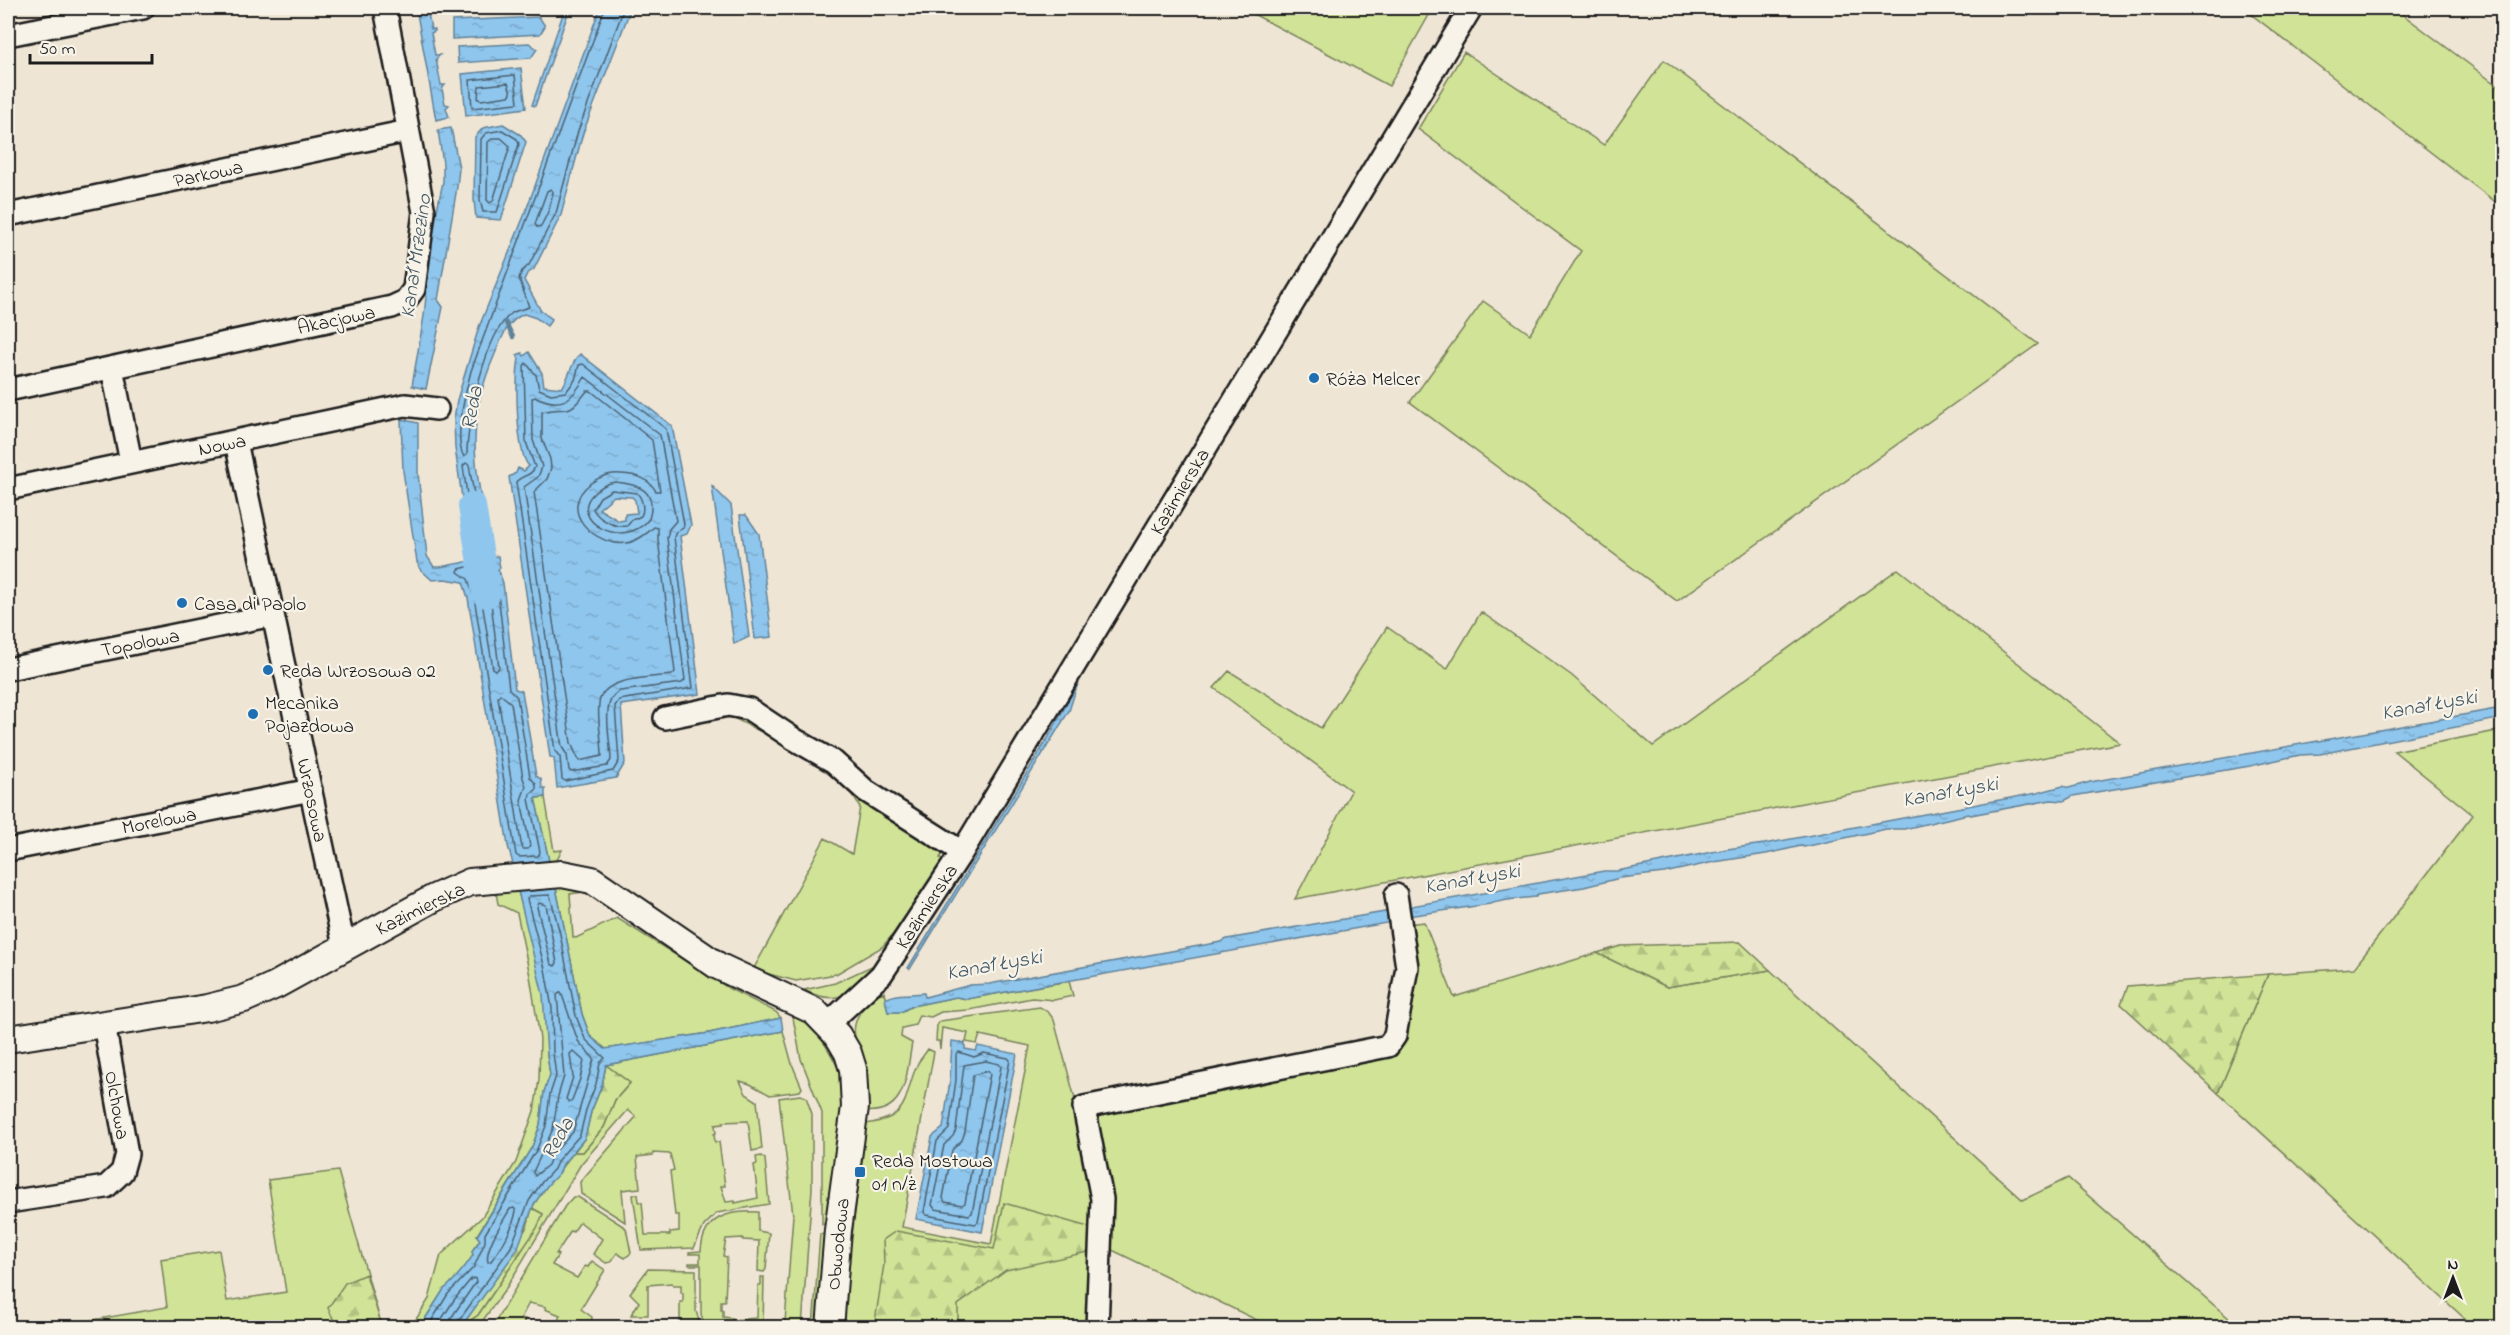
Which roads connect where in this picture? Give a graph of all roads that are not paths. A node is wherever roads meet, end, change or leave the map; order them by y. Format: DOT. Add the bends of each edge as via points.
graph roads {
  1 [pos="143,8"];
  2 [pos="386,8"];
  3 [pos="1471,8"];
  4 [pos="8,35"];
  5 [pos="408,130"];
  6 [pos="8,215"];
  7 [pos="112,368"];
  8 [pos="8,390"];
  9 [pos="437,409"];
  10 [pos="236,442"];
  11 [pos="131,462"];
  12 [pos="8,489"];
  13 [pos="273,615"];
  14 [pos="8,669"];
  15 [pos="665,718"];
  16 [pos="311,790"];
  17 [pos="8,850"];
  18 [pos="962,852"];
  19 [pos="1396,895"];
  20 [pos="344,946"];
  21 [pos="104,1024"];
  22 [pos="828,1024"];
  23 [pos="8,1039"];
  24 [pos="8,1202"];
  25 [pos="830,1328"];
  26 [pos="1097,1328"];
  1 -- 4 [label="street"];
  2 -- 5 [label="street, Akacjowa"];
  3 -- 18 [label="street, Kazimierska"];
  5 -- 6 [label="street, Parkowa"];
  5 -- 7 [label="street, Akacjowa" via="423,212 414,289 405,301 393,307"];
  7 -- 8 [label="street, Akacjowa"];
  7 -- 11 [label="street"];
  9 -- 10 [label="street, Nowa" via="405,405"];
  10 -- 11 [label="street, Nowa"];
  10 -- 13 [label="street, Wrzosowa"];
  11 -- 12 [label="street, Nowa"];
  13 -- 14 [label="street, Topolowa"];
  13 -- 16 [label="street, Wrzosowa"];
  15 -- 18 [label="street" via="728,705 749,709 834,762 866,791"];
  16 -- 17 [label="street, Morelowa"];
  16 -- 20 [label="street, Wrzosowa"];
  18 -- 22 [label="street, Kazimierska" via="881,975"];
  19 -- 26 [label="street" via="1407,967 1395,1036 1388,1046 1084,1107 1102,1199"];
  20 -- 21 [label="main road, Kazimierska" via="244,999"];
  20 -- 22 [label="main road, Kazimierska" via="470,882 562,874 602,885 718,966 814,1011"];
  21 -- 23 [label="main road, Kazimierska"];
  21 -- 24 [label="street, Olchowa" via="127,1154 122,1172 106,1187"];
  22 -- 25 [label="main road, Obwodowa" via="848,1053 855,1096"];
}
